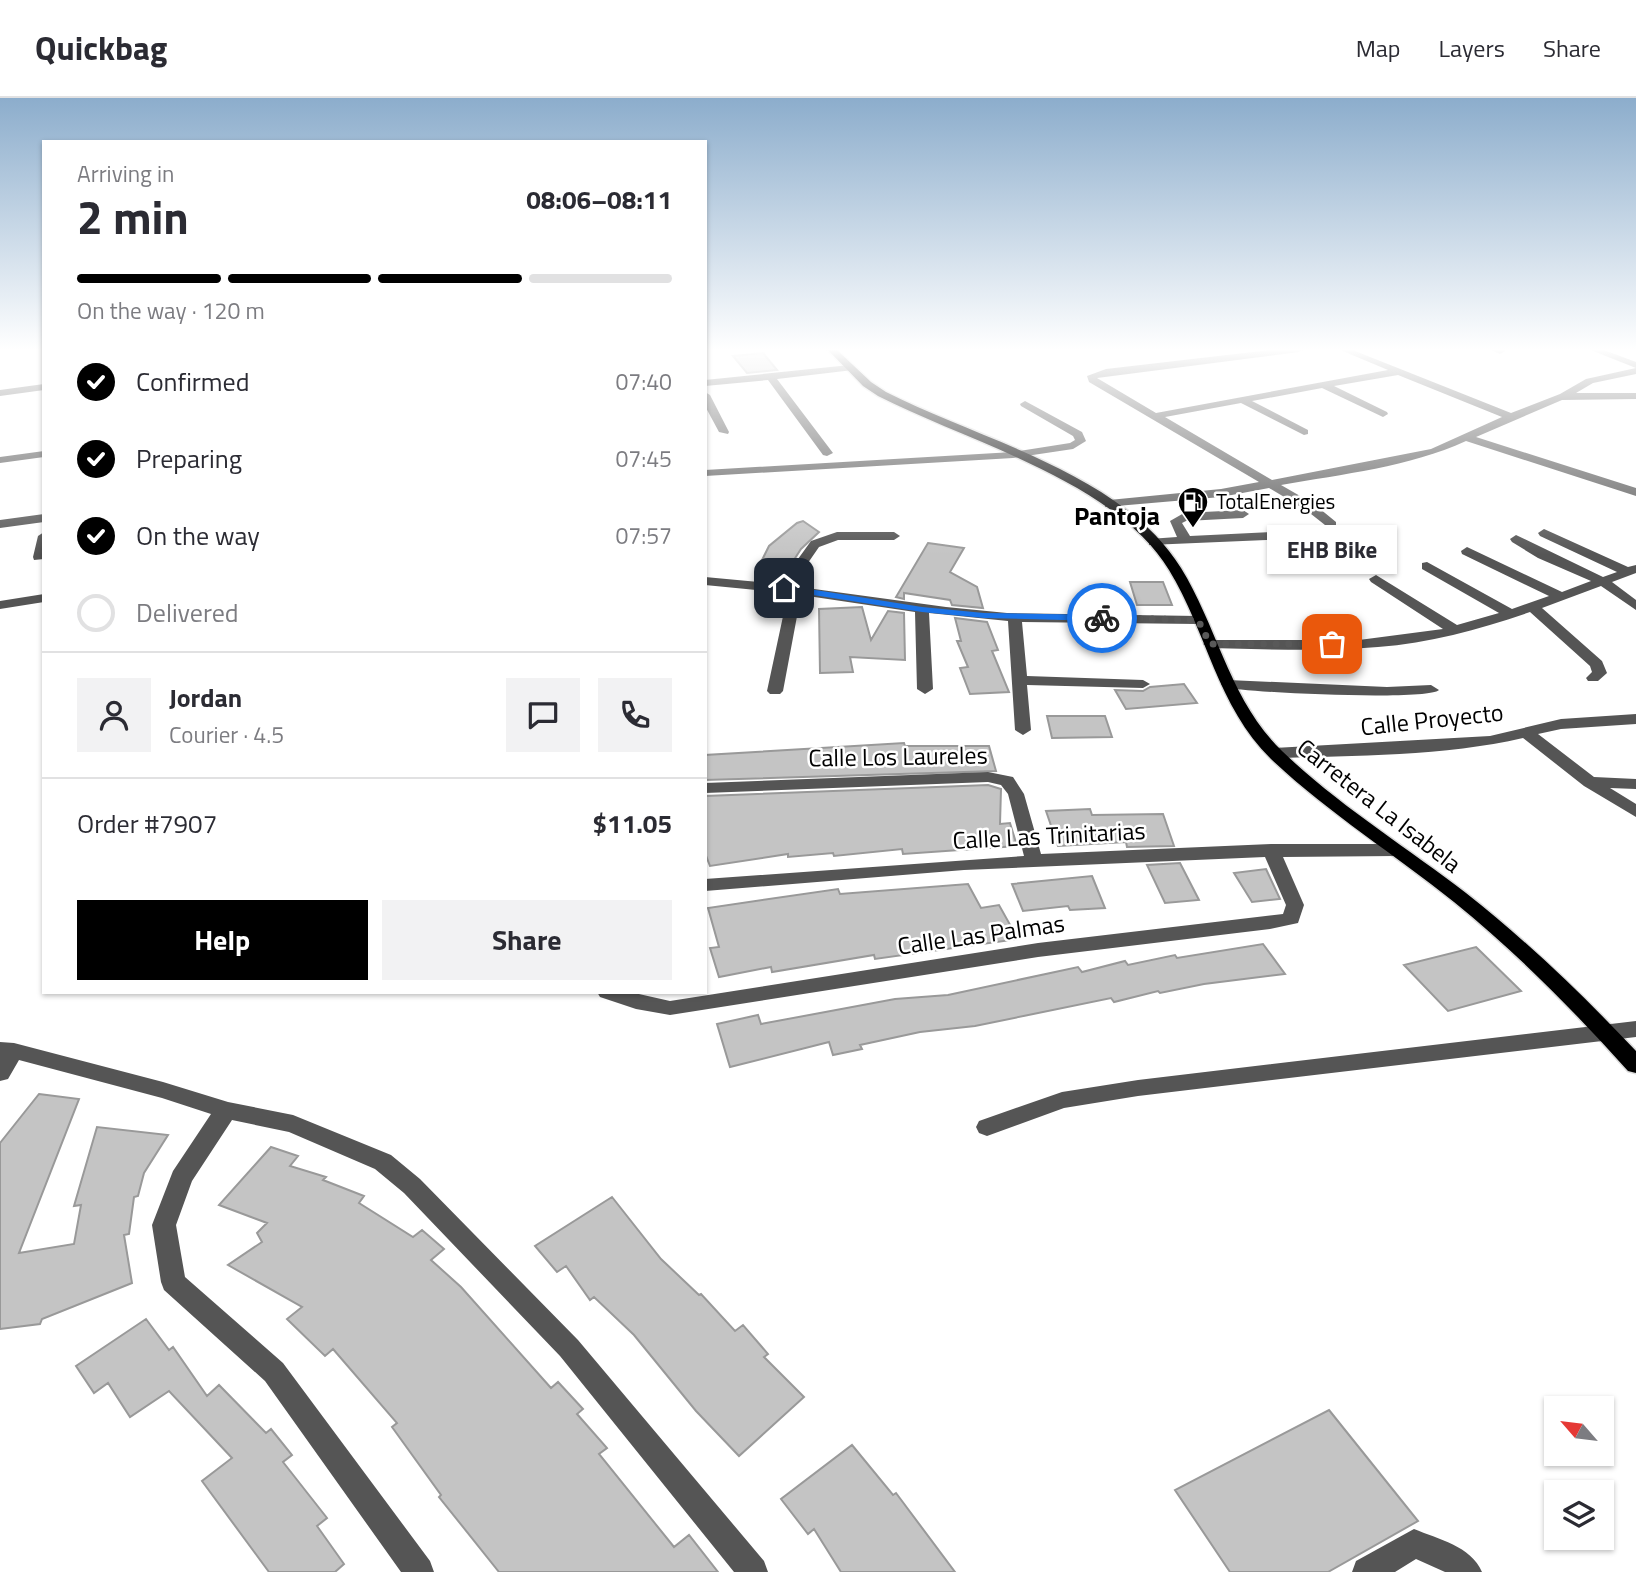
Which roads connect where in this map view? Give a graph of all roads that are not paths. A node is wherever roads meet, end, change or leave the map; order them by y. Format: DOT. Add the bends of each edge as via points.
graph roads {
  1 [pos="717,418"];
  2 [pos="801,418"];
  3 [pos="931,418"];
  4 [pos="1049,418"];
  5 [pos="1158,418"];
  6 [pos="1276,418"];
  7 [pos="1508,418"];
  8 [pos="724,432"];
  9 [pos="1304,432"];
  10 [pos="1465,437"];
  11 [pos="827,453"];
  12 [pos="42,454"];
  13 [pos="1013,455"];
  14 [pos="0,460"];
  15 [pos="707,473"];
  16 [pos="1270,484"];
  17 [pos="1636,492"];
  18 [pos="1215,494"];
  19 [pos="1109,504"];
  20 [pos="1243,514"];
  21 [pos="1128,517"];
  22 [pos="42,518"];
  23 [pos="0,524"];
  24 [pos="1544,533"];
  25 [pos="894,536"];
  26 [pos="1266,536"];
  27 [pos="1516,539"];
  28 [pos="1186,540"];
  29 [pos="1153,541"];
  30 [pos="42,544"];
  31 [pos="1467,551"];
  32 [pos="39,557"];
  33 [pos="1427,566"];
  34 [pos="1632,571"];
  35 [pos="1376,579"];
  36 [pos="707,581"];
  37 [pos="1602,581"];
  38 [pos="789,589"];
  39 [pos="1560,596"];
  40 [pos="42,598"];
  41 [pos="0,605"];
  42 [pos="1532,606"];
  43 [pos="1636,606"];
  44 [pos="922,610"];
  45 [pos="1510,614"];
  46 [pos="1015,616"];
  47 [pos="1198,620"];
  48 [pos="1454,630"];
  49 [pos="1210,644"];
  50 [pos="1593,678"];
  51 [pos="1019,680"];
  52 [pos="1143,684"];
  53 [pos="1228,684"];
  54 [pos="925,689"];
  55 [pos="1431,690"];
  56 [pos="775,691"];
  57 [pos="1636,719"];
  58 [pos="1023,730"];
  59 [pos="1525,732"];
  60 [pos="1274,753"];
  61 [pos="1590,782"];
  62 [pos="1636,784"];
  63 [pos="707,788"];
  64 [pos="1636,812"];
  65 [pos="1271,850"];
  66 [pos="1396,850"];
  67 [pos="1034,860"];
  68 [pos="707,885"];
  69 [pos="615,994"];
  70 [pos="1636,1029"];
  71 [pos="1606,1032"];
  72 [pos="7,1050"];
  73 [pos="1636,1065"];
  74 [pos="0,1073"];
  75 [pos="228,1111"];
  76 [pos="987,1127"];
  77 [pos="419,1572"];
  78 [pos="753,1572"];
  79 [pos="1367,1572"];
  80 [pos="1467,1572"];
  1 -- 8 [label="street"];
  2 -- 11 [label="street"];
  3 -- 13 [label="main road, Carretera La Isabela"];
  4 -- 13 [label="street" via="1081,441"];
  5 -- 16 [label="street"];
  6 -- 9 [label="street"];
  7 -- 10 [label="street"];
  10 -- 16 [label="street" via="1403,459"];
  10 -- 17 [label="street"];
  12 -- 14 [label="street"];
  13 -- 15 [label="street"];
  13 -- 19 [label="main road, Carretera La Isabela"];
  16 -- 18 [label="street"];
  16 -- 26 [label="street" via="1310,507 1332,528"];
  18 -- 19 [label="street"];
  18 -- 20 [label="street"];
  18 -- 21 [label="street"];
  19 -- 21 [label="main road, Carretera La Isabela"];
  20 -- 26 [label="street"];
  20 -- 28 [label="street" via="1175,521"];
  21 -- 29 [label="main road, Carretera La Isabela"];
  22 -- 23 [label="street"];
  24 -- 34 [label="street"];
  25 -- 38 [label="street" via="837,536 815,544"];
  26 -- 28 [label="street"];
  27 -- 37 [label="street"];
  28 -- 29 [label="street"];
  29 -- 47 [label="main road, Carretera La Isabela" via="1173,566"];
  30 -- 32 [label="street"];
  31 -- 39 [label="street"];
  33 -- 45 [label="street"];
  34 -- 37 [label="street"];
  35 -- 48 [label="street"];
  36 -- 38 [label="street"];
  37 -- 39 [label="street"];
  37 -- 43 [label="street"];
  38 -- 44 [label="street"];
  38 -- 56 [label="street"];
  39 -- 42 [label="street"];
  40 -- 41 [label="street"];
  42 -- 45 [label="street"];
  42 -- 50 [label="street" via="1597,664 1600,673"];
  44 -- 46 [label="street"];
  44 -- 54 [label="street"];
  45 -- 48 [label="street"];
  46 -- 47 [label="street"];
  46 -- 51 [label="street"];
  47 -- 49 [label="main road, Carretera La Isabela"];
  48 -- 49 [label="street" via="1381,643"];
  49 -- 53 [label="main road, Carretera La Isabela"];
  51 -- 52 [label="street"];
  51 -- 58 [label="street"];
  53 -- 55 [label="street"];
  53 -- 60 [label="main road, Carretera La Isabela"];
  57 -- 59 [label="street, Calle Proyecto" via="1561,724"];
  59 -- 60 [label="street, Calle Proyecto" via="1490,741"];
  59 -- 61 [label="street"];
  60 -- 66 [label="main road, Carretera La Isabela"];
  61 -- 62 [label="street"];
  61 -- 64 [label="street"];
  63 -- 67 [label="street, Calle Los Laureles" via="988,777 1007,781 1016,794"];
  65 -- 66 [label="street, Calle Las Trinitarias"];
  65 -- 67 [label="street, Calle Las Trinitarias"];
  65 -- 69 [label="street, Calle Las Palmas" via="1295,905 1291,919 1038,950 670,1008"];
  66 -- 71 [label="main road, Carretera La Isabela" via="1461,898"];
  67 -- 68 [label="street, Calle Las Trinitarias"];
  70 -- 71 [label="street"];
  71 -- 73 [label="main road, Carretera La Isabela"];
  71 -- 76 [label="street" via="1138,1087 1062,1100"];
  72 -- 74 [label="street"];
  72 -- 75 [label="street"];
  75 -- 77 [label="street" via="181,1178 164,1225 173,1282 274,1372"];
  75 -- 78 [label="street" via="306,1130 383,1162 412,1185 569,1348"];
  79 -- 80 [label="street" via="1414,1544 1455,1561"];
}
